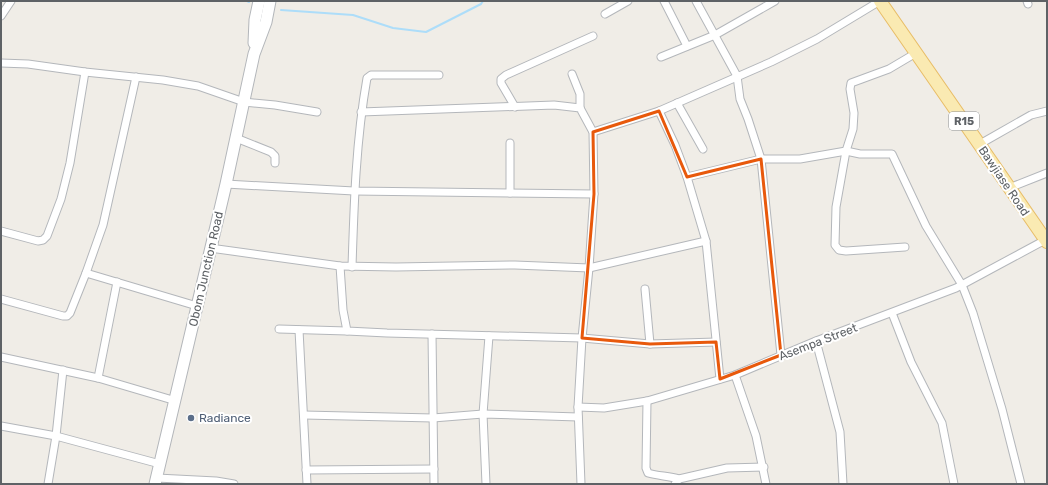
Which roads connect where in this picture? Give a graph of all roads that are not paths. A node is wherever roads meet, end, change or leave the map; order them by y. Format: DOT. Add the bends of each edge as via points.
graph roads {
  1 [pos="10,1"];
  2 [pos="259,1"];
  3 [pos="270,1"];
  4 [pos="628,1"];
  5 [pos="664,1"];
  6 [pos="696,1"];
  7 [pos="776,1"];
  8 [pos="880,1"];
  9 [pos="605,14"];
  10 [pos="1,16"];
  11 [pos="715,35"];
  12 [pos="593,36"];
  13 [pos="687,46"];
  14 [pos="254,54"];
  15 [pos="916,54"];
  16 [pos="661,57"];
  17 [pos="1,63"];
  18 [pos="85,72"];
  19 [pos="572,74"];
  20 [pos="439,75"];
  21 [pos="737,76"];
  22 [pos="136,77"];
  23 [pos="244,102"];
  24 [pos="677,103"];
  25 [pos="515,107"];
  26 [pos="580,108"];
  27 [pos="659,111"];
  28 [pos="1047,111"];
  29 [pos="317,112"];
  30 [pos="361,112"];
  31 [pos="593,132"];
  32 [pos="236,138"];
  33 [pos="510,142"];
  34 [pos="980,144"];
  35 [pos="703,149"];
  36 [pos="846,151"];
  37 [pos="761,159"];
  38 [pos="275,163"];
  39 [pos="1047,173"];
  40 [pos="687,177"];
  41 [pos="226,184"];
  42 [pos="1009,188"];
  43 [pos="354,191"];
  44 [pos="510,193"];
  45 [pos="594,194"];
  46 [pos="1,231"];
  47 [pos="1047,240"];
  48 [pos="706,241"];
  49 [pos="905,247"];
  50 [pos="210,248"];
  51 [pos="340,266"];
  52 [pos="352,267"];
  53 [pos="589,268"];
  54 [pos="86,273"];
  55 [pos="117,282"];
  56 [pos="962,285"];
  57 [pos="645,289"];
  58 [pos="1,299"];
  59 [pos="197,306"];
  60 [pos="892,313"];
  61 [pos="279,329"];
  62 [pos="299,330"];
  63 [pos="346,331"];
  64 [pos="432,334"];
  65 [pos="489,336"];
  66 [pos="582,338"];
  67 [pos="816,341"];
  68 [pos="716,342"];
  69 [pos="650,344"];
  70 [pos="781,355"];
  71 [pos="1,357"];
  72 [pos="63,370"];
  73 [pos="735,375"];
  74 [pos="98,378"];
  75 [pos="720,379"];
  76 [pos="176,401"];
  77 [pos="647,401"];
  78 [pos="578,408"];
  79 [pos="483,414"];
  80 [pos="304,415"];
  81 [pos="578,417"];
  82 [pos="433,418"];
  83 [pos="1,426"];
  84 [pos="56,436"];
  85 [pos="160,464"];
  86 [pos="764,467"];
  87 [pos="434,469"];
  88 [pos="306,470"];
  89 [pos="156,481"];
  90 [pos="677,482"];
  91 [pos="48,484"];
  92 [pos="230,484"];
  93 [pos="307,484"];
  94 [pos="434,484"];
  95 [pos="486,484"];
  96 [pos="580,484"];
  97 [pos="766,484"];
  98 [pos="843,484"];
  99 [pos="954,484"];
  100 [pos="1021,484"];
  1 -- 10 [label="street"];
  2 -- 14 [label="main road, Obom Junction Road" via="255,20"];
  3 -- 14 [label="main road, Obom Junction Road" via="266,22"];
  4 -- 9 [label="street"];
  5 -- 13 [label="street"];
  6 -- 11 [label="street"];
  7 -- 11 [label="street"];
  8 -- 15 [label="main road, Bawjiase Road / R15"];
  8 -- 21 [label="street" via="817,39"];
  11 -- 13 [label="street"];
  11 -- 21 [label="street"];
  12 -- 25 [label="street" via="501,79"];
  13 -- 16 [label="street"];
  14 -- 23 [label="main road, Obom Junction Road"];
  15 -- 34 [label="main road, Bawjiase Road / R15"];
  15 -- 36 [label="street" via="889,69 851,83 853,128"];
  17 -- 18 [label="street"];
  18 -- 22 [label="street"];
  18 -- 46 [label="street" via="70,163 61,199 47,236 38,241"];
  19 -- 26 [label="street" via="580,94"];
  20 -- 30 [label="street" via="371,75 367,78"];
  21 -- 24 [label="street"];
  21 -- 37 [label="street" via="740,99"];
  22 -- 23 [label="street" via="198,86"];
  22 -- 54 [label="street" via="102,225"];
  23 -- 29 [label="street" via="275,104"];
  23 -- 32 [label="main road, Obom Junction Road"];
  24 -- 27 [label="street"];
  24 -- 35 [label="street"];
  25 -- 26 [label="street" via="554,105"];
  25 -- 30 [label="street"];
  26 -- 31 [label="street"];
  27 -- 31 [label="street"];
  27 -- 40 [label="street"];
  28 -- 34 [label="street" via="1031,115"];
  30 -- 43 [label="street"];
  31 -- 45 [label="street"];
  32 -- 38 [label="street" via="271,152 275,156"];
  32 -- 41 [label="main road, Obom Junction Road"];
  33 -- 44 [label="street"];
  34 -- 42 [label="main road, Bawjiase Road / R15"];
  36 -- 37 [label="street" via="800,159"];
  36 -- 49 [label="street" via="836,207 836,245 839,250"];
  36 -- 56 [label="street" via="860,154 892,154 926,226"];
  37 -- 40 [label="street"];
  37 -- 70 [label="street"];
  39 -- 42 [label="street"];
  40 -- 48 [label="street"];
  41 -- 43 [label="street"];
  41 -- 50 [label="main road, Obom Junction Road"];
  42 -- 47 [label="main road, Bawjiase Road / R15"];
  43 -- 44 [label="street"];
  43 -- 52 [label="street"];
  44 -- 45 [label="street"];
  45 -- 53 [label="street"];
  47 -- 56 [label="street, Asempa Street"];
  48 -- 53 [label="street"];
  48 -- 68 [label="street"];
  50 -- 51 [label="street"];
  50 -- 59 [label="main road, Obom Junction Road"];
  51 -- 52 [label="street"];
  51 -- 63 [label="street"];
  52 -- 53 [label="street" via="515,265"];
  53 -- 66 [label="street"];
  54 -- 55 [label="street"];
  54 -- 58 [label="street" via="67,316"];
  55 -- 59 [label="street"];
  55 -- 74 [label="street"];
  56 -- 60 [label="street, Asempa Street"];
  56 -- 100 [label="street" via="1002,409"];
  57 -- 69 [label="street"];
  59 -- 76 [label="main road, Obom Junction Road"];
  60 -- 67 [label="street, Asempa Street"];
  60 -- 99 [label="street" via="911,362 942,423"];
  61 -- 62 [label="street"];
  62 -- 63 [label="street"];
  62 -- 80 [label="street"];
  63 -- 64 [label="street"];
  64 -- 65 [label="street"];
  64 -- 82 [label="street"];
  65 -- 66 [label="street"];
  65 -- 79 [label="street"];
  66 -- 69 [label="street"];
  66 -- 78 [label="street"];
  67 -- 70 [label="street, Asempa Street"];
  67 -- 98 [label="street" via="840,432"];
  68 -- 69 [label="street"];
  68 -- 75 [label="street"];
  70 -- 73 [label="street, Asempa Street"];
  71 -- 72 [label="street"];
  72 -- 74 [label="street"];
  72 -- 84 [label="street"];
  73 -- 75 [label="street, Asempa Street"];
  73 -- 86 [label="street"];
  74 -- 76 [label="street"];
  75 -- 77 [label="street, Asempa Street"];
  76 -- 85 [label="main road, Obom Junction Road"];
  77 -- 78 [label="street, Asempa Street" via="604,408"];
  77 -- 90 [label="street" via="646,468 654,475 663,475"];
  78 -- 81 [label="street"];
  79 -- 81 [label="street"];
  79 -- 82 [label="street"];
  79 -- 95 [label="street"];
  80 -- 82 [label="street"];
  80 -- 88 [label="street"];
  81 -- 96 [label="street"];
  82 -- 87 [label="street"];
  83 -- 84 [label="street"];
  84 -- 85 [label="street"];
  84 -- 91 [label="street"];
  85 -- 89 [label="main road, Obom Junction Road"];
  86 -- 90 [label="street" via="727,468"];
  86 -- 97 [label="street"];
  87 -- 88 [label="street"];
  87 -- 94 [label="street"];
  88 -- 93 [label="street"];
  89 -- 92 [label="street" via="216,481"];
}
